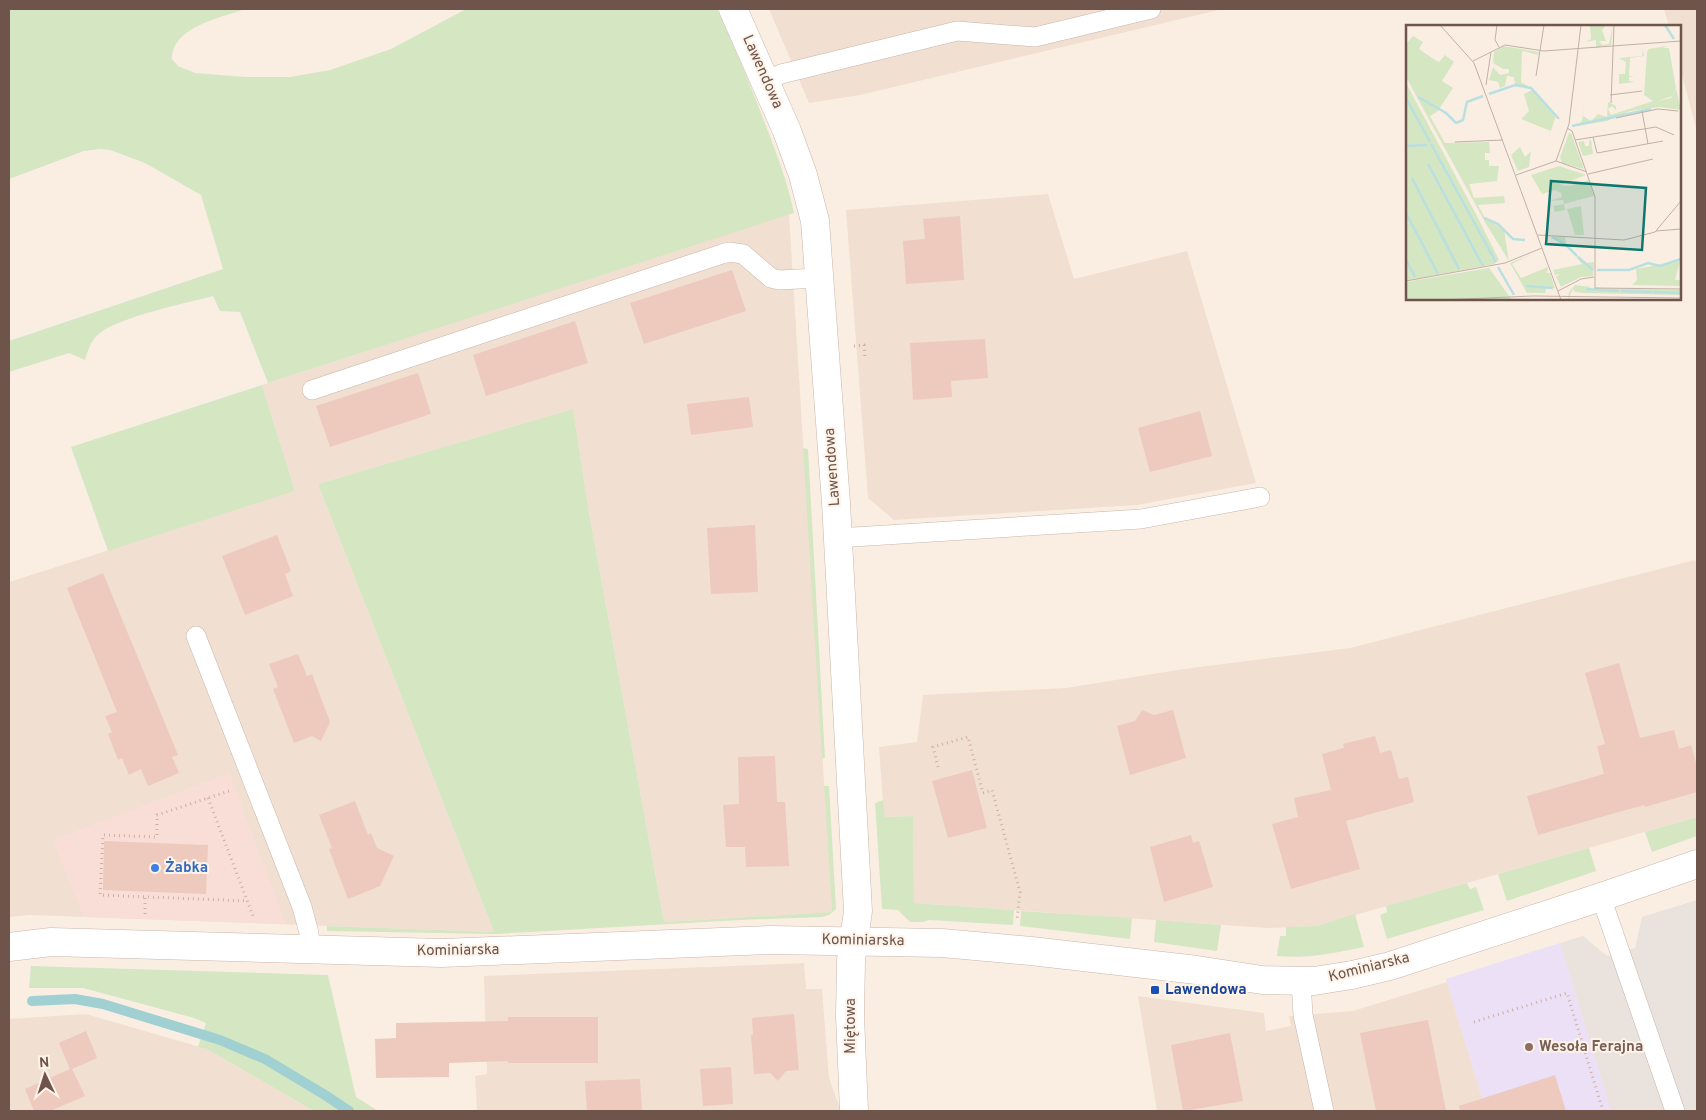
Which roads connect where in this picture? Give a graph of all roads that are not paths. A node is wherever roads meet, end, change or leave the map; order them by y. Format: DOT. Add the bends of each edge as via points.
graph roads {
  1 [pos="734,9"];
  2 [pos="1151,9"];
  3 [pos="767,82"];
  4 [pos="820,278"];
  5 [pos="312,390"];
  6 [pos="1260,496"];
  7 [pos="837,538"];
  8 [pos="196,636"];
  9 [pos="1697,864"];
  10 [pos="1601,897"];
  11 [pos="854,941"];
  12 [pos="9,947"];
  13 [pos="310,948"];
  14 [pos="1301,981"];
  15 [pos="854,1111"];
  16 [pos="1324,1111"];
  17 [pos="1675,1111"];
  1 -- 3 [label="street, Lawendowa"];
  2 -- 3 [label="lane" via="1035,37 957,32 781,74"];
  3 -- 4 [label="street, Lawendowa" via="803,175 815,221"];
  4 -- 5 [label="lane" via="771,278 743,254 729,252"];
  4 -- 7 [label="street, Lawendowa"];
  6 -- 7 [label="lane" via="1141,519"];
  7 -- 11 [label="street, Lawendowa" via="858,911"];
  8 -- 13 [label="lane" via="302,907"];
  9 -- 10 [label="street, Kominiarska"];
  10 -- 14 [label="street, Kominiarska" via="1385,967"];
  10 -- 17 [label="lane"];
  11 -- 13 [label="street, Kominiarska" via="771,940 442,953"];
  11 -- 14 [label="street, Kominiarska" via="962,944 1262,980"];
  11 -- 15 [label="street, Miętowa" via="850,1016"];
  12 -- 13 [label="street, Kominiarska" via="51,942"];
  14 -- 16 [label="lane" via="1303,1015"];
}
